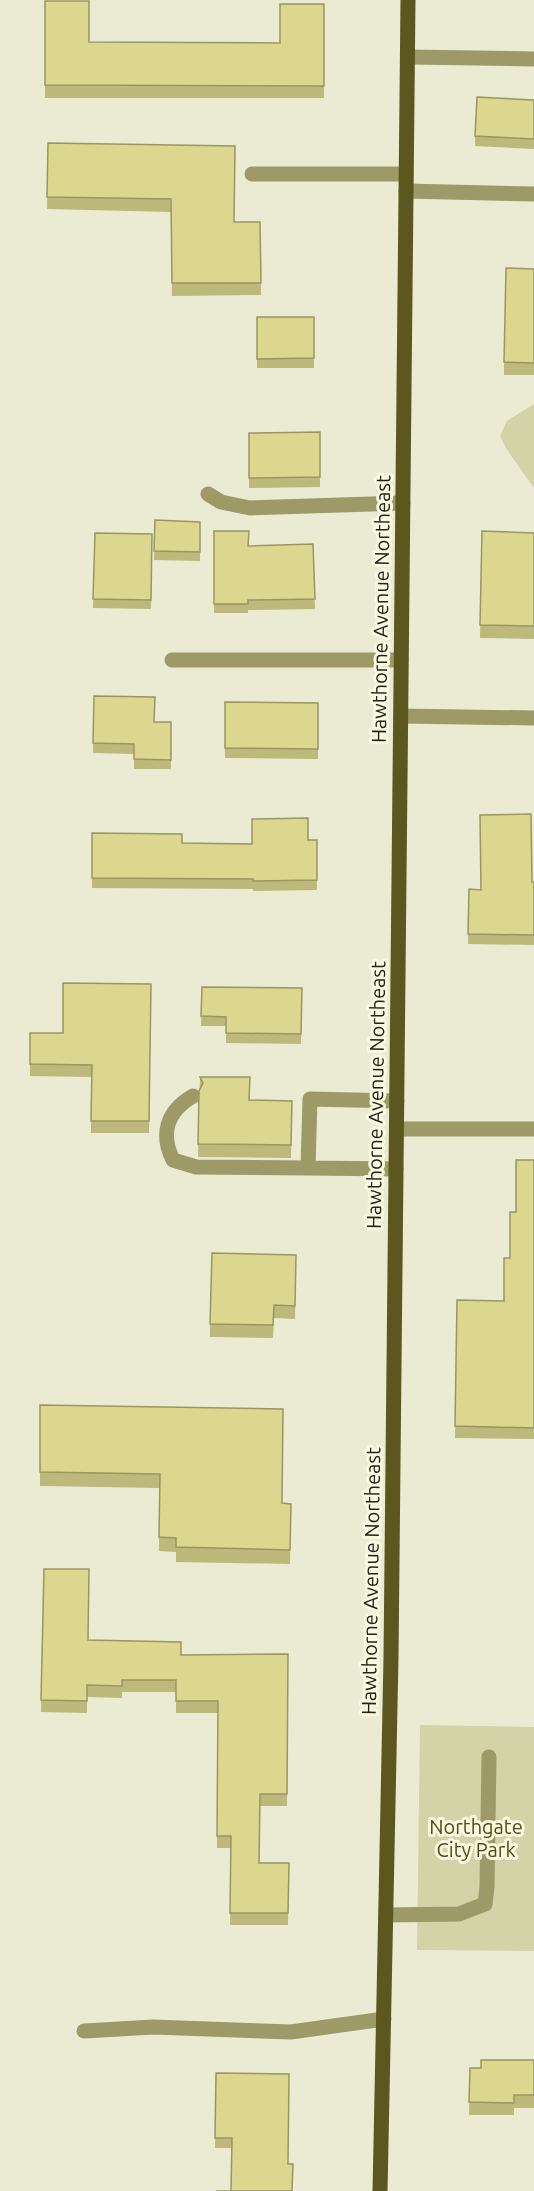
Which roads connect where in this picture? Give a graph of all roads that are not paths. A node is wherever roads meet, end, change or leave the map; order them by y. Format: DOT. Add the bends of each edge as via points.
graph roads {
  1 [pos="408,0"];
  2 [pos="408,57"];
  3 [pos="534,59"];
  4 [pos="252,174"];
  5 [pos="406,174"];
  6 [pos="406,191"];
  7 [pos="534,194"];
  8 [pos="208,494"];
  9 [pos="403,503"];
  10 [pos="172,660"];
  11 [pos="401,660"];
  12 [pos="401,716"];
  13 [pos="534,718"];
  14 [pos="193,1096"];
  15 [pos="397,1101"];
  16 [pos="397,1129"];
  17 [pos="534,1129"];
  18 [pos="308,1168"];
  19 [pos="396,1169"];
  20 [pos="489,1757"];
  21 [pos="386,1915"];
  22 [pos="384,2019"];
  23 [pos="84,2031"];
  24 [pos="381,2191"];
  1 -- 2 [label="main road, Hawthorne Avenue Northeast"];
  2 -- 3 [label="lane"];
  2 -- 5 [label="main road, Hawthorne Avenue Northeast"];
  4 -- 5 [label="lane"];
  5 -- 6 [label="main road, Hawthorne Avenue Northeast"];
  6 -- 7 [label="lane"];
  6 -- 9 [label="main road, Hawthorne Avenue Northeast"];
  8 -- 9 [label="lane" via="221,502 250,508"];
  9 -- 11 [label="main road, Hawthorne Avenue Northeast"];
  10 -- 11 [label="lane"];
  11 -- 12 [label="main road, Hawthorne Avenue Northeast"];
  12 -- 13 [label="lane"];
  12 -- 15 [label="main road, Hawthorne Avenue Northeast"];
  14 -- 18 [label="lane" via="180,1104 167,1126 166,1145 173,1160 196,1167"];
  15 -- 16 [label="main road, Hawthorne Avenue Northeast"];
  15 -- 18 [label="lane" via="310,1099"];
  16 -- 17 [label="lane"];
  16 -- 19 [label="main road, Hawthorne Avenue Northeast"];
  18 -- 19 [label="lane"];
  19 -- 21 [label="main road, Hawthorne Avenue Northeast"];
  20 -- 21 [label="lane" via="485,1904 459,1914"];
  21 -- 22 [label="main road, Hawthorne Avenue Northeast"];
  22 -- 23 [label="lane" via="291,2032 153,2027"];
  22 -- 24 [label="main road, Hawthorne Avenue Northeast"];
}
